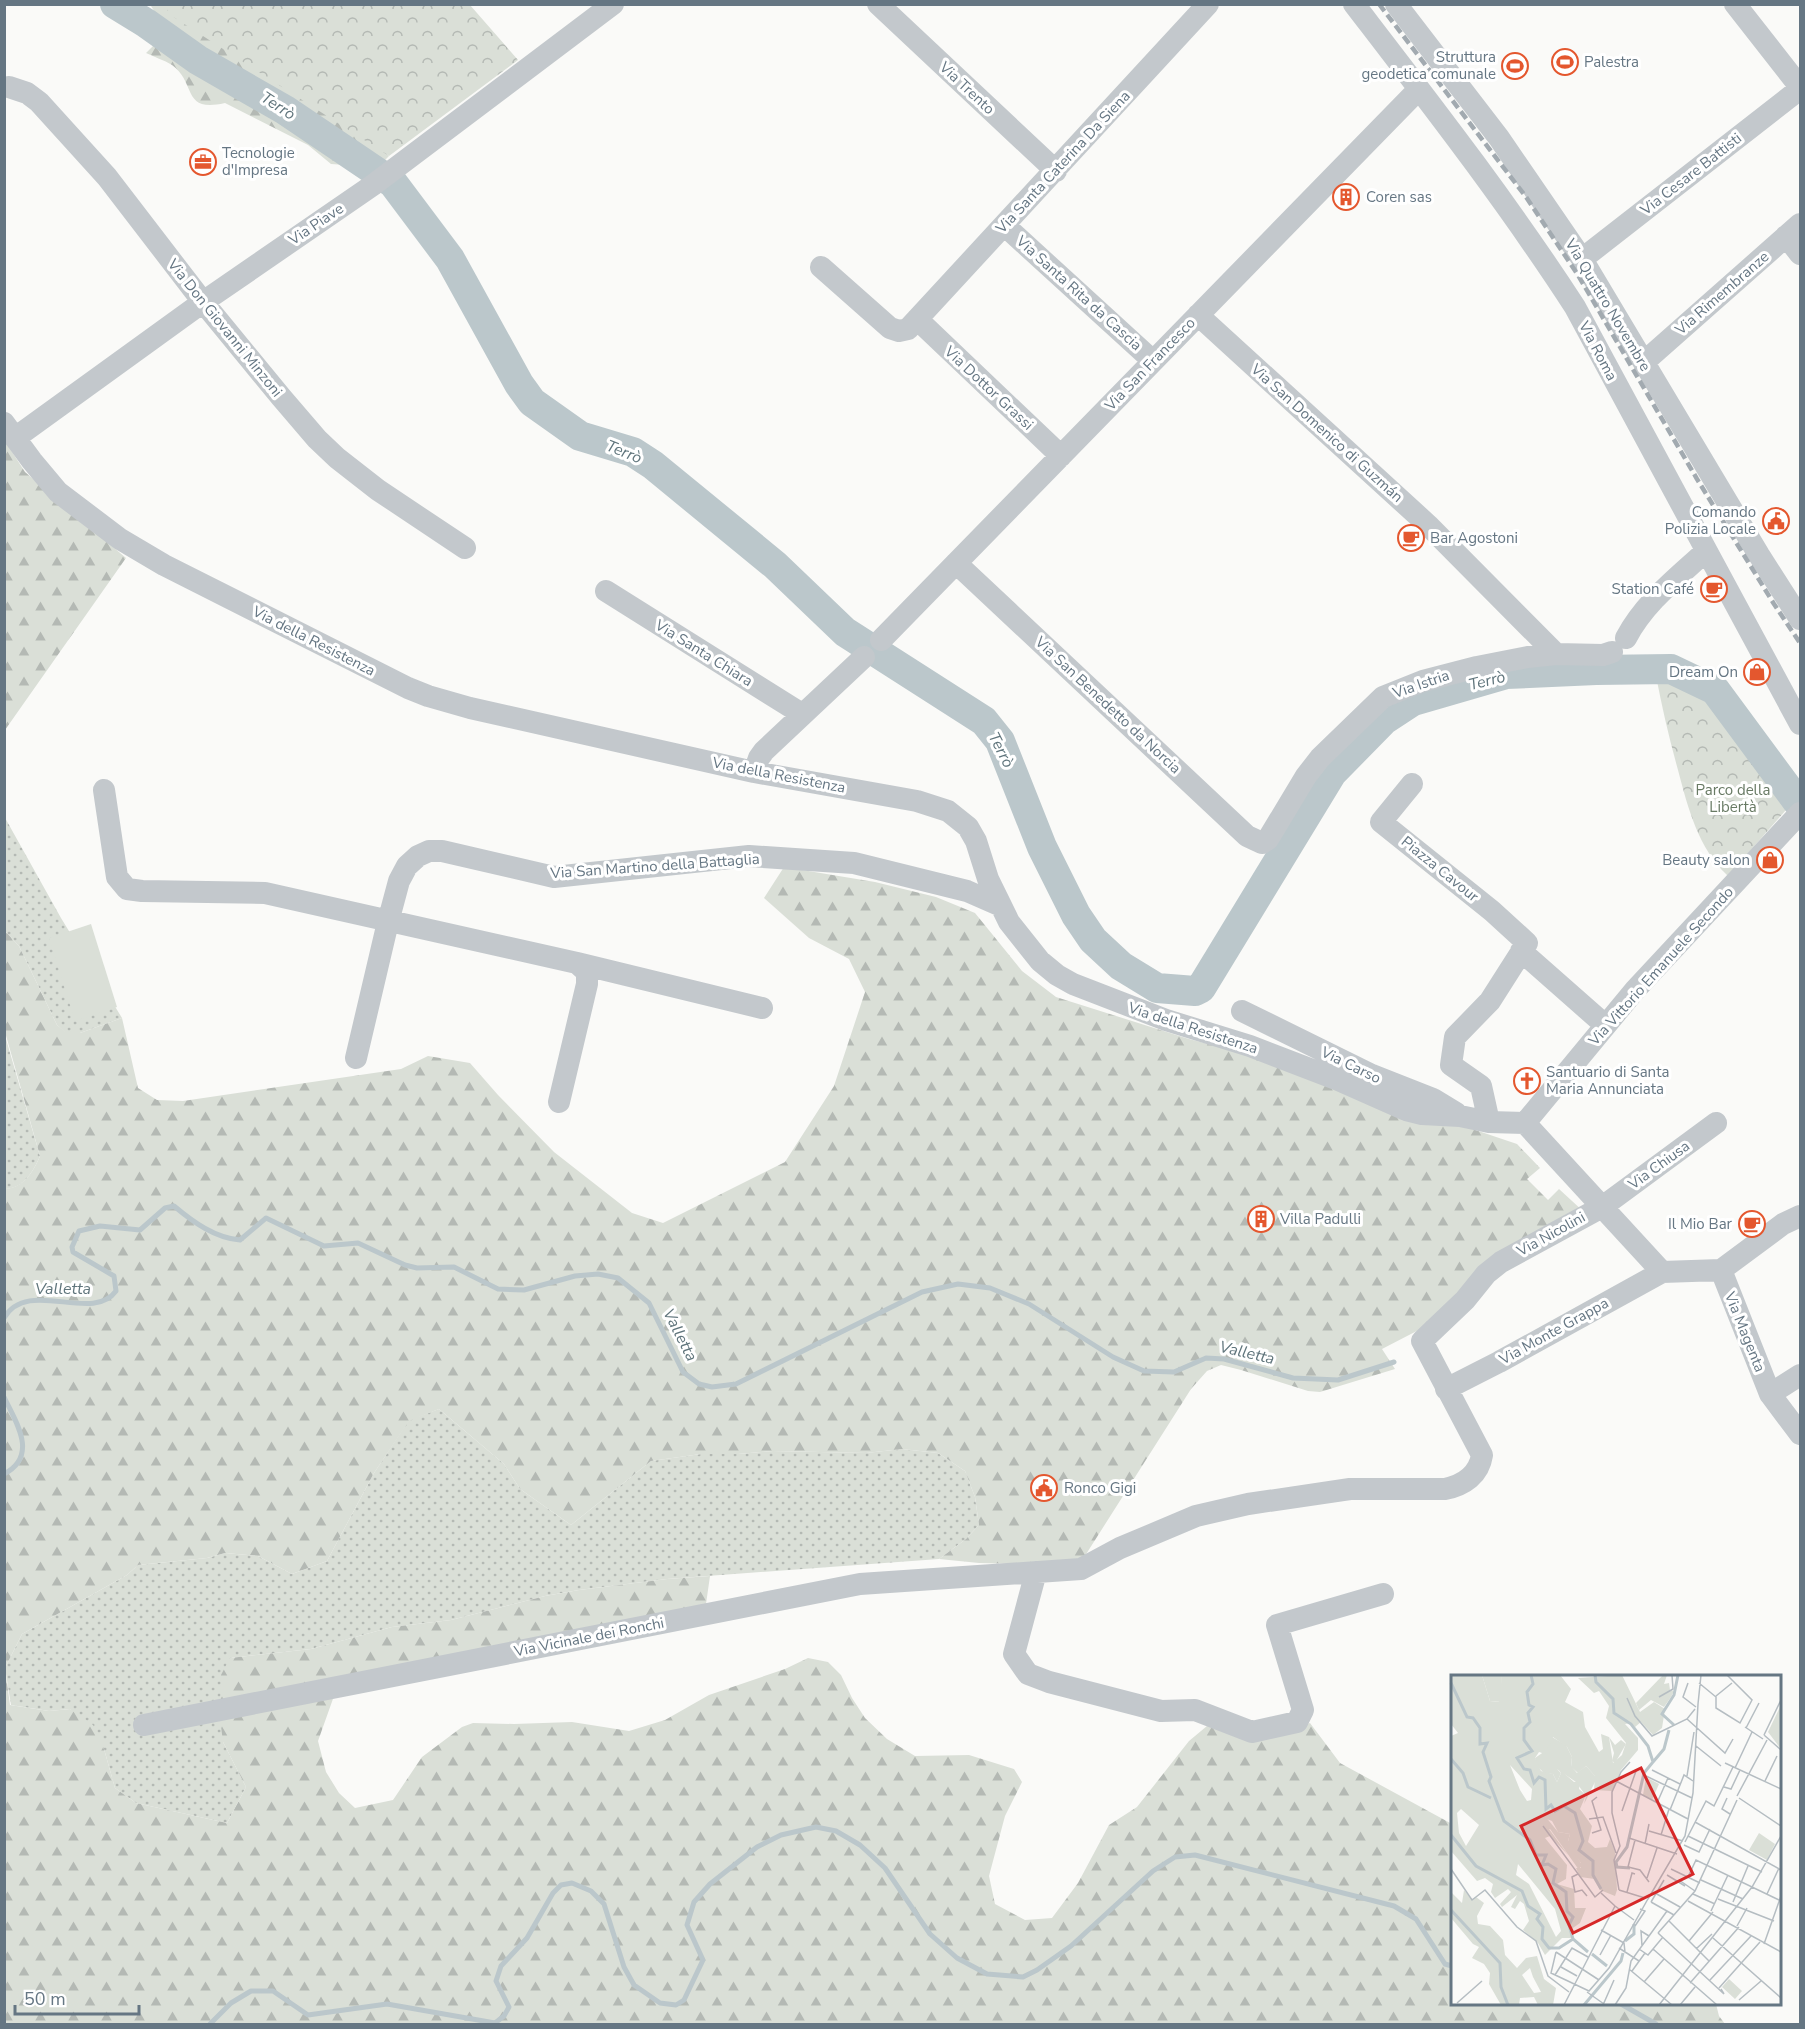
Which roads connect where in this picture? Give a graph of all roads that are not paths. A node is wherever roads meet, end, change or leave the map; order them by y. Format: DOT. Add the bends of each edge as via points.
graph roads {
  1 [pos="613,4"];
  2 [pos="878,4"];
  3 [pos="1208,4"];
  4 [pos="1354,4"];
  5 [pos="1396,4"];
  6 [pos="1735,4"];
  7 [pos="588,12"];
  8 [pos="9,87"];
  9 [pos="1800,88"];
  10 [pos="1419,89"];
  11 [pos="1056,171"];
  12 [pos="1004,225"];
  13 [pos="1793,230"];
  14 [pos="1800,254"];
  15 [pos="1582,259"];
  16 [pos="821,267"];
  17 [pos="203,302"];
  18 [pos="1198,315"];
  19 [pos="917,319"];
  20 [pos="1153,361"];
  21 [pos="1644,362"];
  22 [pos="10,431"];
  23 [pos="1061,456"];
  24 [pos="465,548"];
  25 [pos="1706,551"];
  26 [pos="956,562"];
  27 [pos="606,591"];
  28 [pos="1800,620"];
  29 [pos="881,640"];
  30 [pos="1556,654"];
  31 [pos="864,657"];
  32 [pos="802,714"];
  33 [pos="1800,724"];
  34 [pos="754,772"];
  35 [pos="1412,784"];
  36 [pos="104,790"];
  37 [pos="1800,813"];
  38 [pos="1262,843"];
  39 [pos="999,905"];
  40 [pos="388,922"];
  41 [pos="1521,951"];
  42 [pos="577,963"];
  43 [pos="762,1008"];
  44 [pos="1242,1011"];
  45 [pos="1605,1025"];
  46 [pos="356,1058"];
  47 [pos="559,1102"];
  48 [pos="1460,1116"];
  49 [pos="1489,1122"];
  50 [pos="1525,1123"];
  51 [pos="1716,1123"];
  52 [pos="1602,1207"];
  53 [pos="1800,1216"];
  54 [pos="1721,1270"];
  55 [pos="1662,1272"];
  56 [pos="1422,1341"];
  57 [pos="1800,1375"];
  58 [pos="1446,1389"];
  59 [pos="1770,1394"];
  60 [pos="1800,1434"];
  61 [pos="1036,1572"];
  62 [pos="1383,1594"];
  63 [pos="144,1725"];
  1 -- 7 [label="street, Via Piave"];
  2 -- 11 [label="street, Via Trento"];
  3 -- 11 [label="street, Via Santa Caterina Da Siena"];
  4 -- 10 [label="street, Via Roma"];
  5 -- 15 [label="street, Via Quattro Novembre" via="1498,138"];
  6 -- 9 [label="street"];
  7 -- 17 [label="street, Via Piave" via="374,185"];
  8 -- 17 [label="street, Via Don Giovanni Minzoni" via="39,102 107,177"];
  9 -- 15 [label="street, Via Cesare Battisti"];
  10 -- 18 [label="street, Via San Francesco"];
  10 -- 25 [label="street, Via Roma" via="1575,307"];
  11 -- 12 [label="street, Via Santa Caterina Da Siena"];
  12 -- 19 [label="street, Via Santa Caterina Da Siena"];
  12 -- 20 [label="street, Via Santa Rita da Cascia"];
  13 -- 14 [label="street"];
  13 -- 21 [label="street, Via Rimembranze"];
  15 -- 21 [label="street, Via Quattro Novembre"];
  16 -- 19 [label="street" via="890,328 903,330"];
  17 -- 22 [label="street, Via Piave"];
  17 -- 24 [label="street, Via Don Giovanni Minzoni" via="293,412 337,458"];
  18 -- 20 [label="street, Via San Francesco"];
  18 -- 30 [label="street, Via San Domenico di Guzmán" via="1428,525"];
  19 -- 23 [label="street, Via Dottor Grassi"];
  20 -- 23 [label="street, Via San Francesco"];
  21 -- 28 [label="street, Via Quattro Novembre"];
  22 -- 34 [label="street, Via della Resistenza" via="58,492 130,545 408,688 457,704"];
  23 -- 26 [label="street, Via San Francesco"];
  25 -- 30 [label="street, Via Istria" via="1647,606 1619,645 1603,655"];
  25 -- 33 [label="street, Via Roma"];
  26 -- 29 [label="street, Via San Francesco"];
  26 -- 38 [label="street, Via San Benedetto da Norcia" via="1247,836"];
  27 -- 32 [label="street, Via Santa Chiara"];
  30 -- 38 [label="street, Via Istria" via="1477,667 1423,681 1383,697 1320,758"];
  31 -- 32 [label="street"];
  32 -- 34 [label="street" via="761,754"];
  34 -- 39 [label="street, Via della Resistenza" via="917,801 948,811 973,834"];
  35 -- 41 [label="street, Piazza Cavour" via="1382,822 1527,943"];
  36 -- 40 [label="street" via="117,877 127,889 265,893"];
  37 -- 45 [label="street, Via Vittorio Emanuele Secondo"];
  39 -- 40 [label="street, Via San Martino della Battaglia" via="967,891 854,863 749,856 554,876 436,851 423,853 407,866"];
  39 -- 48 [label="street, Via della Resistenza" via="1040,961 1082,988 1176,1024 1261,1050 1406,1110"];
  40 -- 42 [label="street"];
  40 -- 46 [label="street, Via San Martino della Battaglia"];
  41 -- 45 [label="street"];
  41 -- 49 [label="street" via="1490,1001 1455,1037 1450,1065 1481,1086"];
  42 -- 43 [label="street"];
  42 -- 47 [label="street" via="587,972 587,984"];
  44 -- 48 [label="street, Via Carso" via="1372,1076 1433,1099"];
  45 -- 50 [label="street, Via Vittorio Emanuele Secondo"];
  48 -- 49 [label="street, Via della Resistenza"];
  49 -- 50 [label="street, Via della Resistenza"];
  50 -- 52 [label="street"];
  51 -- 52 [label="street, Via Chiusa"];
  52 -- 55 [label="street"];
  52 -- 56 [label="street, Via Nicolini" via="1501,1262"];
  53 -- 54 [label="street"];
  54 -- 55 [label="street"];
  54 -- 59 [label="street, Via Magenta"];
  55 -- 58 [label="street, Via Monte Grappa"];
  56 -- 58 [label="street, Via Vicinale dei Ronchi"];
  57 -- 59 [label="street, Via Magenta"];
  58 -- 61 [label="street, Via Vicinale dei Ronchi" via="1482,1455 1478,1470 1458,1486 1350,1490 1248,1504 1196,1516 1081,1569"];
  59 -- 60 [label="street, Via Magenta"];
  61 -- 62 [label="street" via="1014,1654 1028,1674 1161,1712 1195,1710 1252,1732 1297,1722 1303,1710 1277,1625"];
  61 -- 63 [label="street, Via Vicinale dei Ronchi" via="860,1584"];
}
